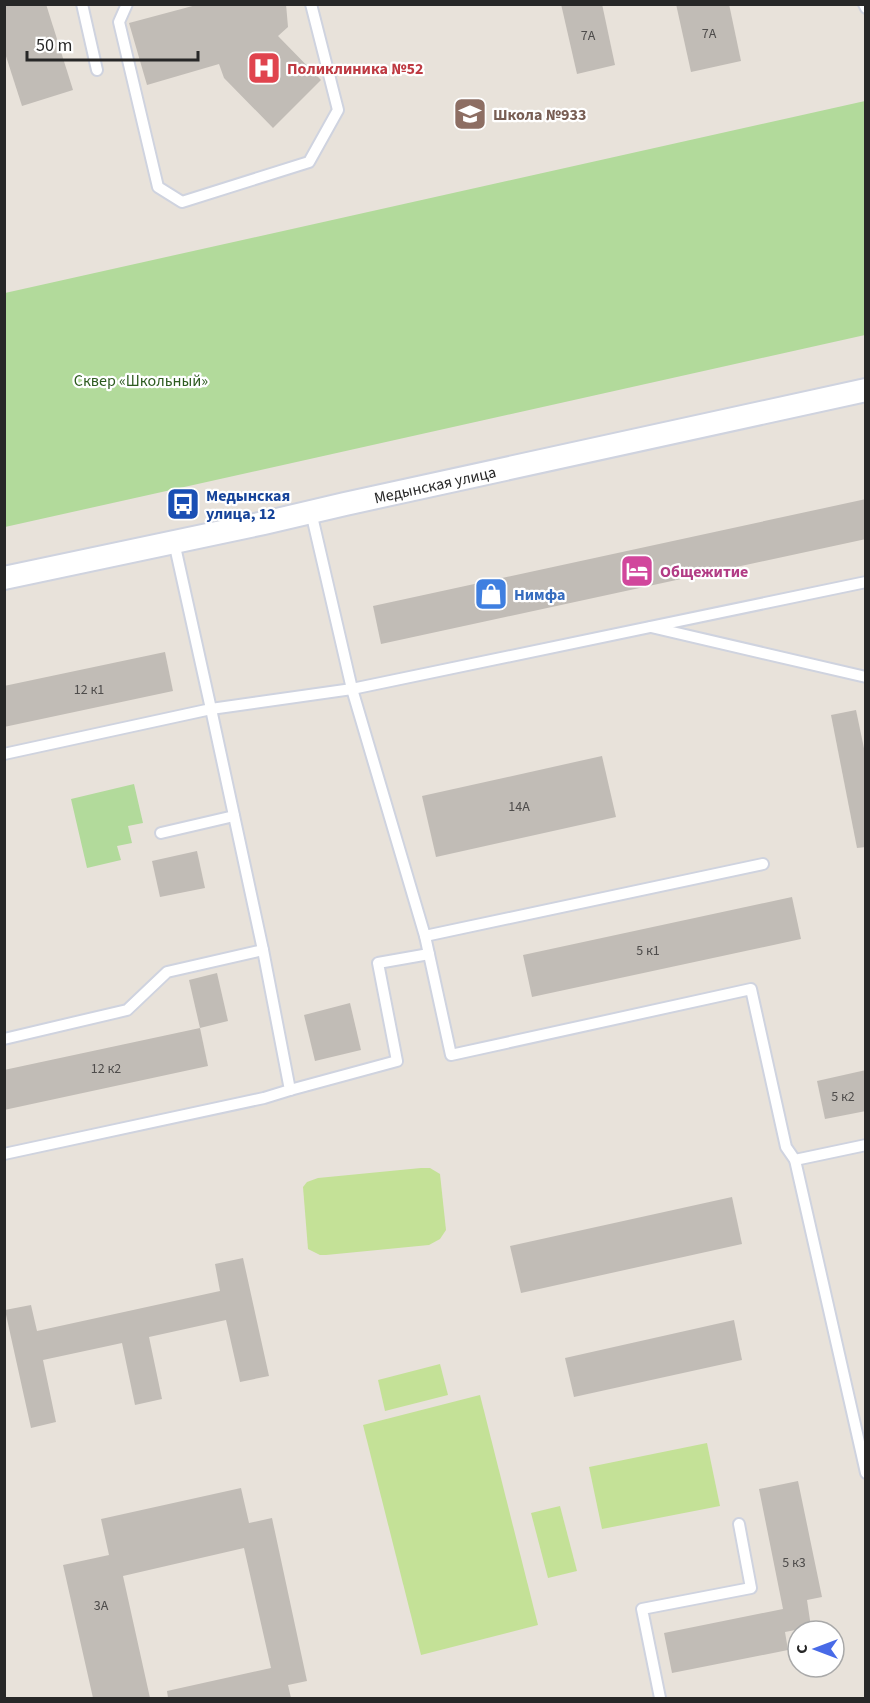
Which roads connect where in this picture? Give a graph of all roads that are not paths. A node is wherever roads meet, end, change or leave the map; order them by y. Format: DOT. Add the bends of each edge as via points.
graph roads {
  1 [pos="82,4"];
  2 [pos="127,4"];
  3 [pos="311,4"];
  4 [pos="97,70"];
  5 [pos="866,390"];
  6 [pos="311,512"];
  7 [pos="174,542"];
  8 [pos="4,578"];
  9 [pos="866,582"];
  10 [pos="648,626"];
  11 [pos="866,676"];
  12 [pos="352,689"];
  13 [pos="212,709"];
  14 [pos="4,754"];
  15 [pos="234,816"];
  16 [pos="161,832"];
  17 [pos="763,864"];
  18 [pos="425,936"];
  19 [pos="263,950"];
  20 [pos="429,954"];
  21 [pos="4,1039"];
  22 [pos="290,1090"];
  23 [pos="866,1145"];
  24 [pos="4,1154"];
  25 [pos="795,1160"];
  26 [pos="866,1473"];
  27 [pos="739,1524"];
  28 [pos="660,1698"];
  1 -- 4 [label="lane"];
  2 -- 3 [label="lane" via="119,22 158,187 182,202 309,162 338,111"];
  5 -- 6 [label="street, Медынская улица"];
  6 -- 7 [label="street, Медынская улица"];
  6 -- 12 [label="lane"];
  7 -- 8 [label="street, Медынская улица"];
  7 -- 13 [label="lane"];
  9 -- 10 [label="lane"];
  10 -- 11 [label="lane"];
  10 -- 12 [label="lane"];
  12 -- 13 [label="lane"];
  12 -- 18 [label="lane"];
  13 -- 14 [label="lane"];
  13 -- 15 [label="lane"];
  15 -- 16 [label="lane"];
  15 -- 19 [label="lane"];
  17 -- 18 [label="lane"];
  18 -- 20 [label="lane"];
  19 -- 21 [label="lane" via="167,972 127,1010"];
  19 -- 22 [label="lane"];
  20 -- 22 [label="lane" via="378,963 398,1061"];
  20 -- 25 [label="lane" via="451,1055 751,988 786,1147"];
  22 -- 24 [label="lane"];
  23 -- 25 [label="lane"];
  25 -- 26 [label="lane"];
  27 -- 28 [label="lane" via="751,1588 642,1609"];
}
